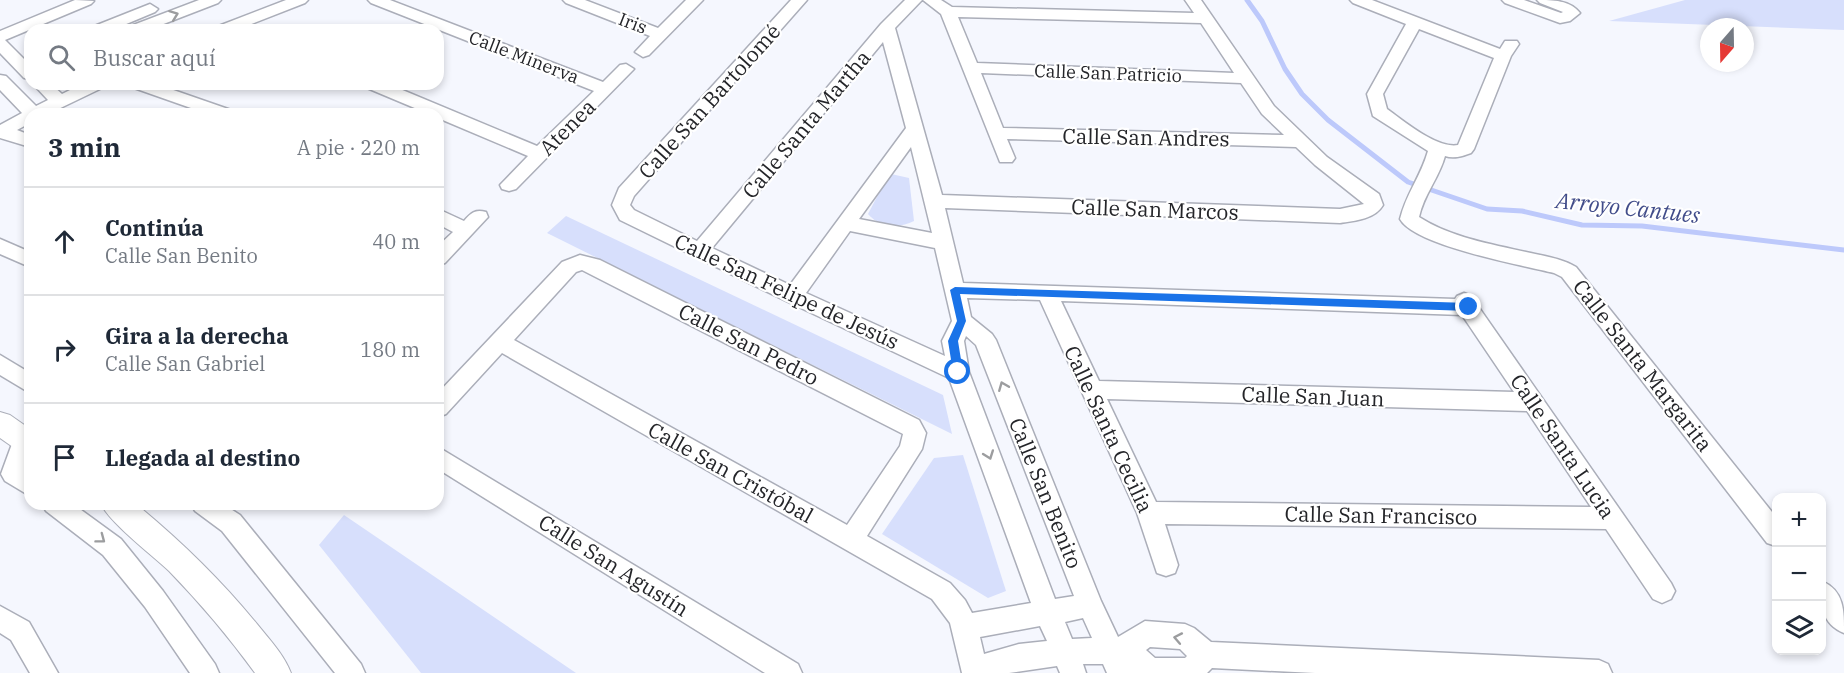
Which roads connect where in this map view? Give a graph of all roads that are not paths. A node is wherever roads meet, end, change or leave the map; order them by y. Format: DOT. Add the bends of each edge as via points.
graph roads {
  1 [pos="43,0"];
  2 [pos="173,0"];
  3 [pos="213,0"];
  4 [pos="245,0"];
  5 [pos="376,0"];
  6 [pos="571,0"];
  7 [pos="695,0"];
  8 [pos="800,0"];
  9 [pos="914,0"];
  10 [pos="931,0"];
  11 [pos="1193,0"];
  12 [pos="1358,0"];
  13 [pos="1510,0"];
  14 [pos="1545,0"];
  15 [pos="86,1"];
  16 [pos="288,2"];
  17 [pos="948,12"];
  18 [pos="51,15"];
  19 [pos="261,15"];
  20 [pos="1205,18"];
  21 [pos="1414,23"];
  22 [pos="37,24"];
  23 [pos="113,24"];
  24 [pos="151,24"];
  25 [pos="242,24"];
  26 [pos="438,24"];
  27 [pos="444,26"];
  28 [pos="887,27"];
  29 [pos="24,32"];
  30 [pos="660,34"];
  31 [pos="0,37"];
  32 [pos="0,44"];
  33 [pos="642,52"];
  34 [pos="24,65"];
  35 [pos="970,68"];
  36 [pos="626,69"];
  37 [pos="24,70"];
  38 [pos="1245,78"];
  39 [pos="2,83"];
  40 [pos="605,89"];
  41 [pos="47,90"];
  42 [pos="83,90"];
  43 [pos="157,90"];
  44 [pos="387,90"];
  45 [pos="59,101"];
  46 [pos="25,108"];
  47 [pos="46,108"];
  48 [pos="208,108"];
  49 [pos="430,108"];
  50 [pos="444,114"];
  51 [pos="24,119"];
  52 [pos="915,128"];
  53 [pos="1,131"];
  54 [pos="996,133"];
  55 [pos="24,139"];
  56 [pos="1297,141"];
  57 [pos="1438,149"];
  58 [pos="539,154"];
  59 [pos="1006,158"];
  60 [pos="509,186"];
  61 [pos="934,201"];
  62 [pos="621,205"];
  63 [pos="444,217"];
  64 [pos="847,224"];
  65 [pos="942,242"];
  66 [pos="0,246"];
  67 [pos="700,250"];
  68 [pos="444,252"];
  69 [pos="24,257"];
  70 [pos="955,290"];
  71 [pos="1047,294"];
  72 [pos="793,296"];
  73 [pos="962,321"];
  74 [pos="498,341"];
  75 [pos="0,364"];
  76 [pos="958,372"];
  77 [pos="24,380"];
  78 [pos="1092,390"];
  79 [pos="444,401"];
  80 [pos="1534,402"];
  81 [pos="0,423"];
  82 [pos="24,440"];
  83 [pos="24,444"];
  84 [pos="24,449"];
  85 [pos="0,457"];
  86 [pos="444,461"];
  87 [pos="24,482"];
  88 [pos="62,510"];
  89 [pos="122,510"];
  90 [pos="212,510"];
  91 [pos="1149,513"];
  92 [pos="1612,518"];
  93 [pos="1772,530"];
  94 [pos="851,540"];
  95 [pos="1166,565"];
  96 [pos="1662,591"];
  97 [pos="1826,599"];
  98 [pos="1090,605"];
  99 [pos="1048,613"];
  100 [pos="0,618"];
  101 [pos="962,619"];
  102 [pos="1844,621"];
  103 [pos="1206,656"];
  104 [pos="1120,657"];
  105 [pos="1069,662"];
  106 [pos="1290,666"];
  107 [pos="975,672"];
  108 [pos="45,673"];
  109 [pos="206,673"];
  110 [pos="274,673"];
  111 [pos="352,673"];
  112 [pos="789,673"];
  113 [pos="1599,673"];
  1 -- 18 [label="street"];
  2 -- 23 [label="street"];
  24 -- 3 [label="street, one-way"];
  4 -- 19 [label="street"];
  5 -- 26 [label="street, Calle Minerva"];
  6 -- 30 [label="street, Iris"];
  7 -- 30 [label="street"];
  8 -- 62 [label="street, Calle San Bartolomé" via="626,193"];
  9 -- 28 [label="street, Calle Santa Martha"];
  10 -- 17 [label="street"];
  11 -- 20 [label="street"];
  12 -- 21 [label="street"];
  13 -- 14 [label="street" via="1568,16 1569,9"];
  15 -- 18 [label="street"];
  16 -- 19 [label="street"];
  17 -- 20 [label="street"];
  17 -- 35 [label="street"];
  18 -- 22 [label="street"];
  19 -- 25 [label="street"];
  20 -- 38 [label="street"];
  21 -- 57 [label="street" via="1375,99 1379,112"];
  21 -- 57 [label="street" via="1507,50 1465,148 1451,152"];
  27 -- 40 [label="street, Calle Minerva"];
  28 -- 52 [label="street, Calle San Benito"];
  28 -- 67 [label="street, Calle Santa Martha"];
  29 -- 31 [label="street"];
  30 -- 33 [label="street"];
  32 -- 34 [label="street"];
  35 -- 38 [label="street, Calle San Patricio"];
  35 -- 54 [label="street"];
  36 -- 40 [label="street, Atenea"];
  37 -- 39 [label="street"];
  38 -- 56 [label="street"];
  39 -- 46 [label="street"];
  40 -- 58 [label="street, Atenea"];
  41 -- 45 [label="street"];
  42 -- 45 [label="street"];
  43 -- 48 [label="street"];
  44 -- 49 [label="street"];
  45 -- 47 [label="street"];
  50 -- 58 [label="street"];
  51 -- 53 [label="street"];
  52 -- 61 [label="street, Calle San Benito"];
  52 -- 64 [label="street"];
  53 -- 55 [label="street"];
  54 -- 56 [label="street, Calle San Andres"];
  54 -- 59 [label="street"];
  56 -- 61 [label="street, Calle San Marcos" via="1372,199 1374,205 1353,215 1340,216"];
  57 -- 93 [label="street, Calle Santa Margarita" via="1412,209 1431,231 1569,272"];
  58 -- 60 [label="street, Atenea"];
  61 -- 65 [label="street, Calle San Benito"];
  62 -- 67 [label="street, Calle San Felipe de Jesús" via="627,215"];
  63 -- 68 [label="street" via="473,223"];
  64 -- 65 [label="street"];
  64 -- 72 [label="street"];
  65 -- 70 [label="street, Calle San Benito"];
  66 -- 69 [label="street"];
  67 -- 72 [label="street, Calle San Felipe de Jesús"];
  70 -- 71 [label="street"];
  70 -- 73 [label="street, Calle San Benito"];
  71 -- 78 [label="street, Calle Santa Cecilia"];
  71 -- 80 [label="street, Calle Santa Lucia" via="1467,304"];
  72 -- 76 [label="street, Calle San Felipe de Jesús"];
  73 -- 76 [label="street, Calle San Benito" via="953,341"];
  98 -- 73 [label="street, Calle San Benito, one-way" via="985,340"];
  74 -- 79 [label="street"];
  74 -- 94 [label="street, Calle San Cristóbal"];
  74 -- 94 [label="street, Calle San Pedro" via="568,267 580,262 903,421 915,433 911,449"];
  75 -- 77 [label="street"];
  76 -- 99 [label="street, Calle San Benito, one-way"];
  78 -- 80 [label="street, Calle San Juan"];
  78 -- 91 [label="street, Calle Santa Cecilia"];
  80 -- 92 [label="street, Calle Santa Lucia"];
  81 -- 82 [label="main road"];
  83 -- 85 [label="street"];
  84 -- 87 [label="street" via="13,474"];
  86 -- 112 [label="street, Calle San Agustín"];
  88 -- 109 [label="street, one-way" via="112,547"];
  89 -- 110 [label="main road" via="207,591 251,640"];
  90 -- 111 [label="street" via="231,523"];
  91 -- 92 [label="street, Calle San Francisco"];
  91 -- 95 [label="street, Calle Santa Cecilia"];
  92 -- 96 [label="street, Calle Santa Lucia"];
  94 -- 101 [label="street, Calle San Cristóbal" via="931,585 952,601"];
  97 -- 102 [label="street"];
  98 -- 99 [label="street"];
  98 -- 104 [label="street, Calle San Benito"];
  99 -- 101 [label="street"];
  99 -- 105 [label="street, Calle San Benito"];
  100 -- 108 [label="street" via="20,631"];
  101 -- 107 [label="street"];
  103 -- 104 [label="street" via="1191,671 1150,671"];
  103 -- 104 [label="street, one-way" via="1185,637 1145,634"];
  103 -- 106 [label="street"];
  104 -- 105 [label="street"];
  105 -- 107 [label="street" via="1019,657"];
  106 -- 113 [label="street"];
}
